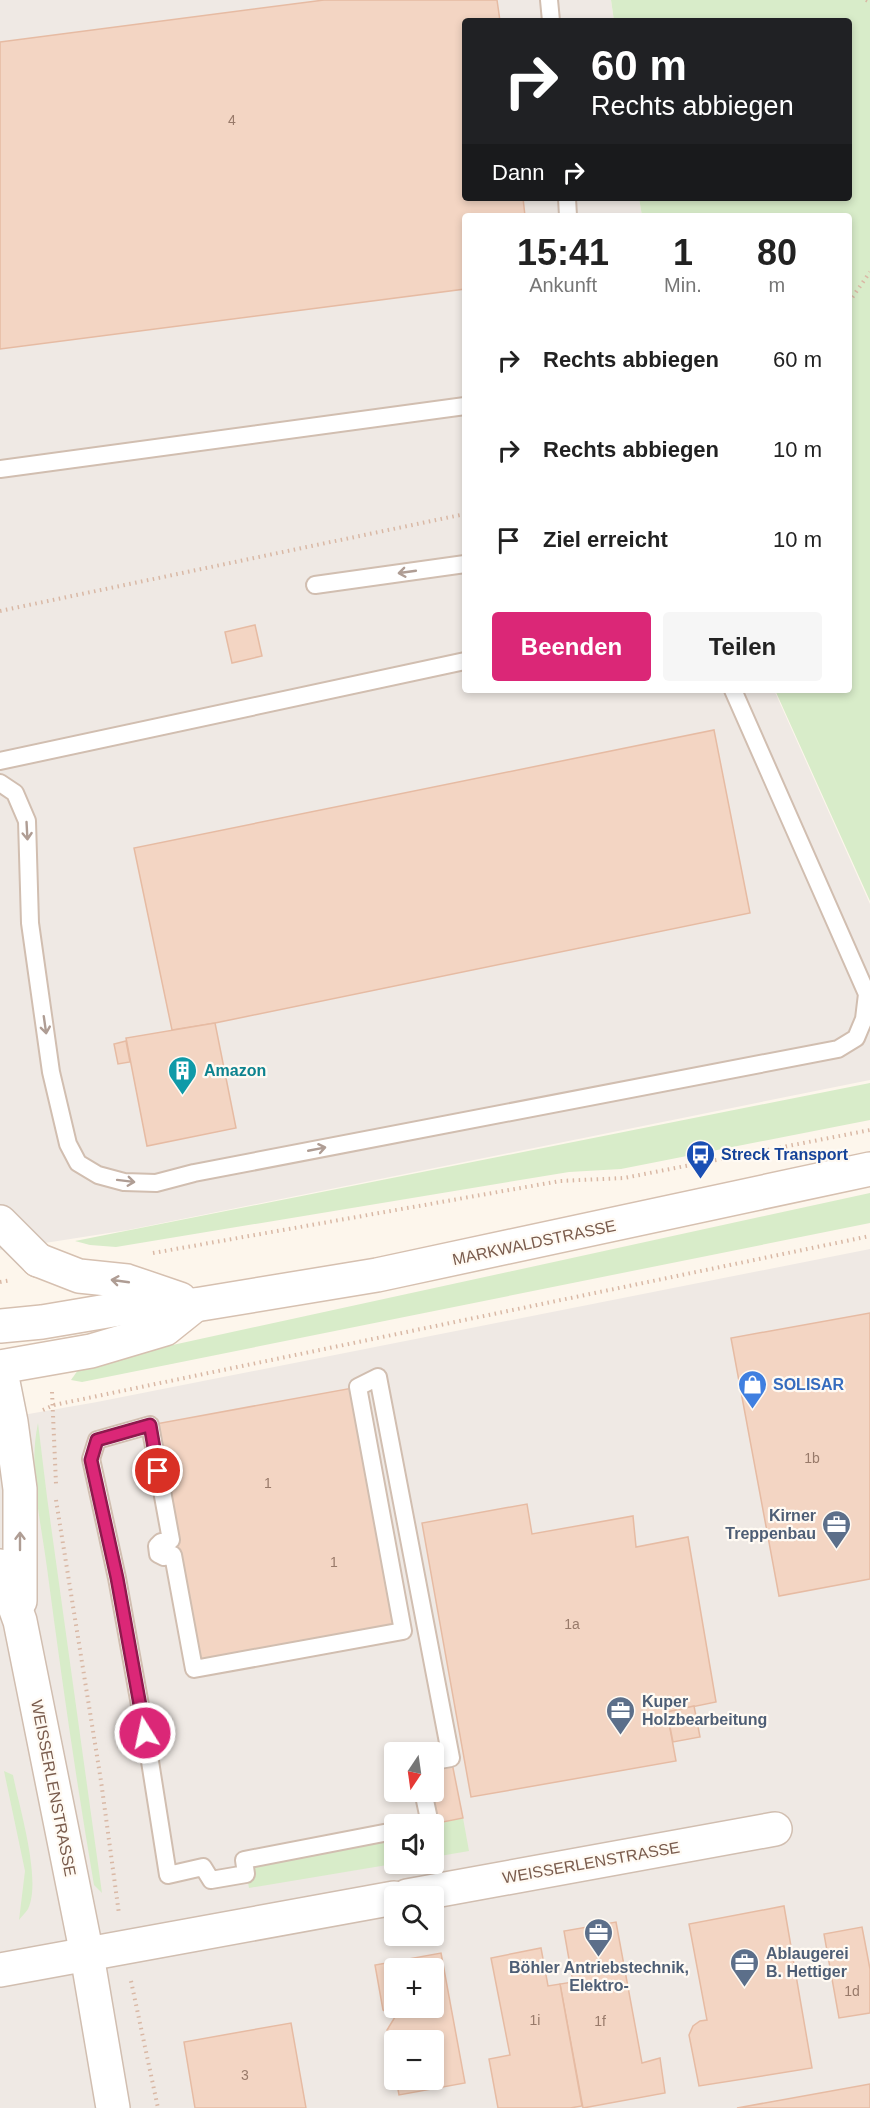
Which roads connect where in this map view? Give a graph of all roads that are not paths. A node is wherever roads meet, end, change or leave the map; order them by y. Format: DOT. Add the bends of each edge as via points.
graph roads {
  1 [pos="549,0"];
  2 [pos="551,18"];
  3 [pos="462,406"];
  4 [pos="0,469"];
  5 [pos="462,564"];
  6 [pos="315,585"];
  7 [pos="462,663"];
  8 [pos="734,693"];
  9 [pos="0,761"];
  10 [pos="0,783"];
  11 [pos="870,1169"];
  12 [pos="0,1222"];
  13 [pos="195,1305"];
  14 [pos="0,1326"];
  15 [pos="0,1367"];
  16 [pos="0,1566"];
  17 [pos="20,1621"];
  18 [pos="444,1759"];
  19 [pos="775,1829"];
  20 [pos="384,1834"];
  21 [pos="444,1889"];
  22 [pos="384,1900"];
  23 [pos="87,1955"];
  24 [pos="0,1970"];
  25 [pos="113,2108"];
  1 -- 2 [label="lane"];
  3 -- 4 [label="lane"];
  5 -- 6 [label="lane, one-way"];
  7 -- 9 [label="lane"];
  10 -- 8 [label="lane, one-way" via="15,793 27,821 30,923 51,1072 68,1144 78,1163 98,1175 124,1182 156,1183 838,1050 856,1038 864,1019 867,994"];
  11 -- 13 [label="street, MARKWALDSTRASSE" via="377,1275"];
  13 -- 12 [label="street, one-way" via="127,1281 79,1276 38,1260"];
  13 -- 14 [label="street, MARKWALDSTRASSE" via="119,1310"];
  13 -- 15 [label="street, MARKWALDSTRASSE" via="165,1329 92,1351"];
  17 -- 15 [label="street, WEISSERLENSTRASSE, one-way" via="20,1489"];
  16 -- 17 [label="street, WEISSERLENSTRASSE"];
  17 -- 23 [label="street, WEISSERLENSTRASSE"];
  18 -- 20 [label="lane" via="451,1758 378,1377 358,1387 403,1631 194,1669 173,1555 158,1554 157,1546 171,1540 150,1425 97,1440 91,1460 119,1590 168,1875 203,1867 211,1880 246,1874 244,1860"];
  19 -- 21 [label="street, WEISSERLENSTRASSE"];
  22 -- 23 [label="street"];
  23 -- 24 [label="street"];
  23 -- 25 [label="street, WEISSERLENSTRASSE"];
}
